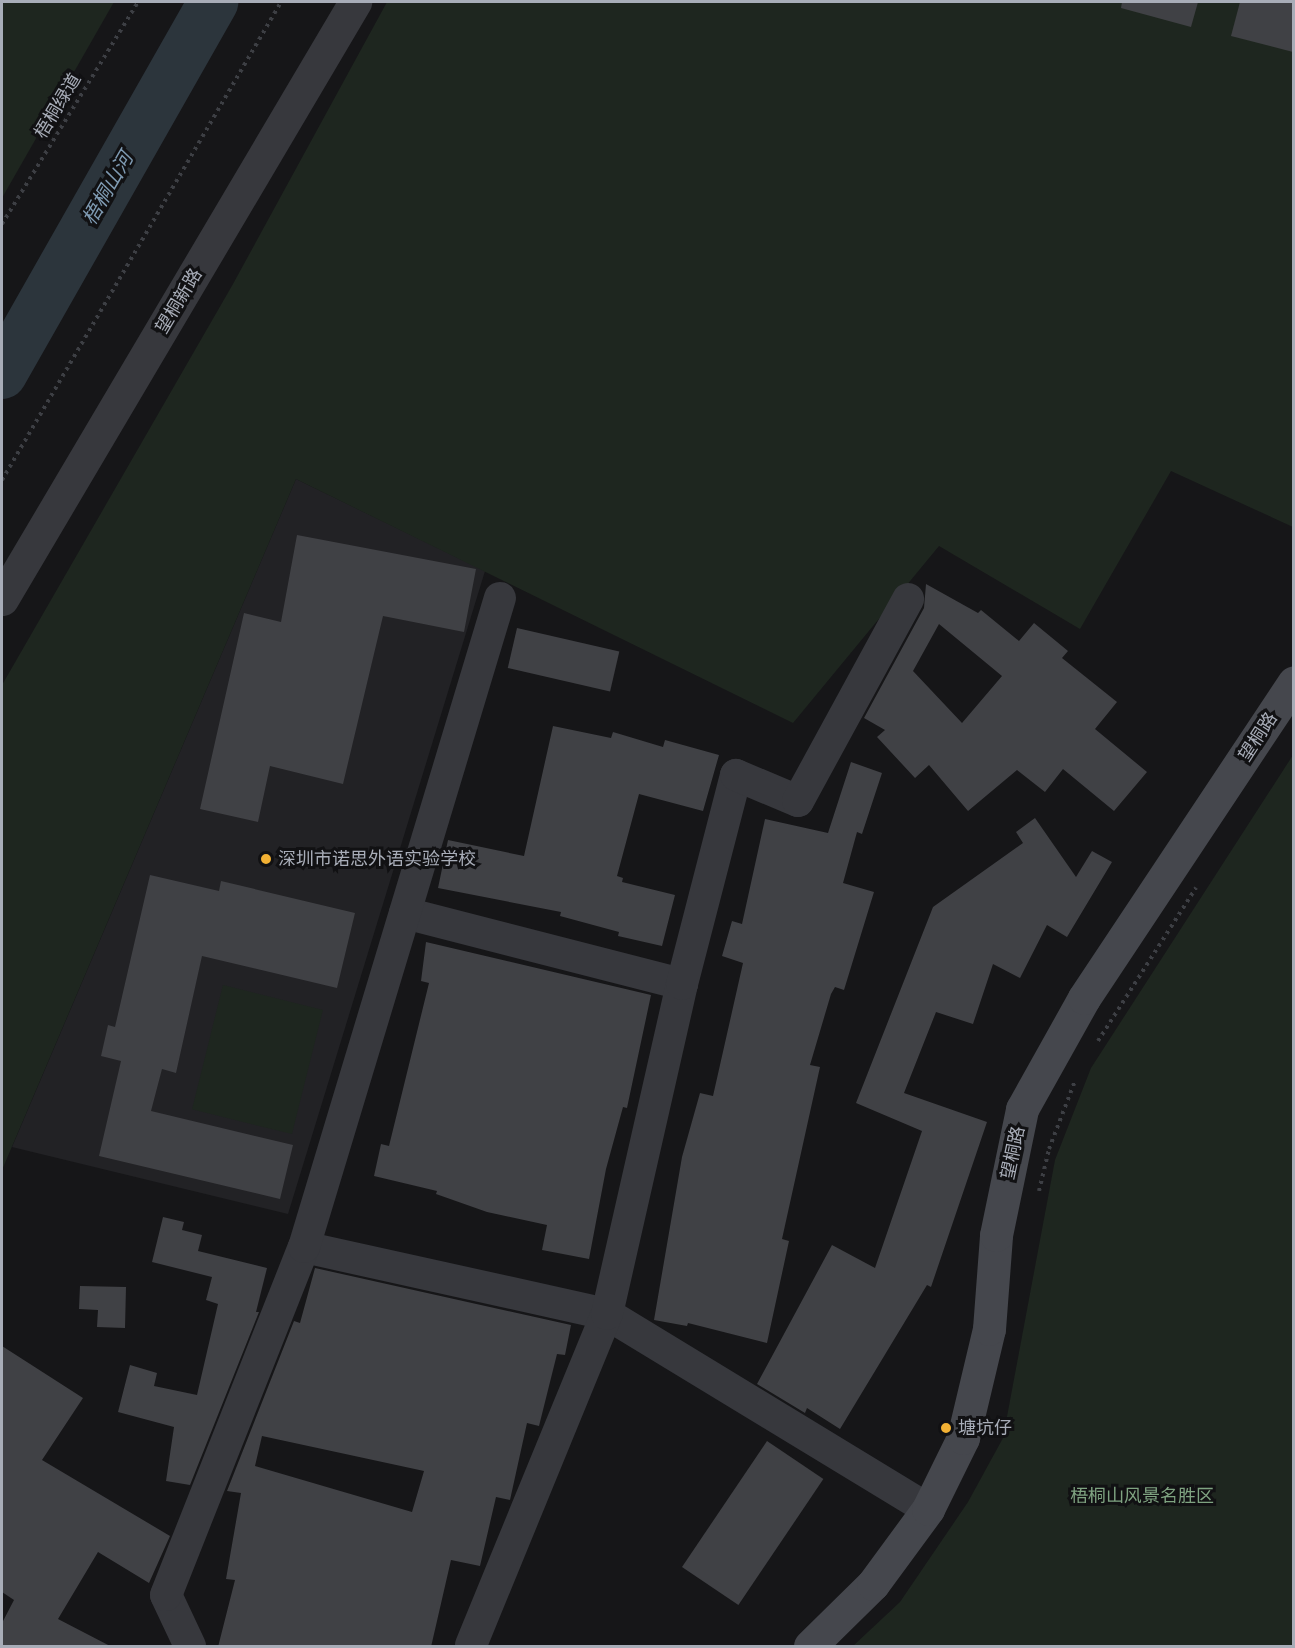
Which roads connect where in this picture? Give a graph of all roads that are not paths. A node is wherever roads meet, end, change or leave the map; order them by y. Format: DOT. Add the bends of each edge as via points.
graph roads {
  1 [pos="355,2"];
  2 [pos="500,598"];
  3 [pos="2,599"];
  4 [pos="908,599"];
  5 [pos="1293,682"];
  6 [pos="405,913"];
  7 [pos="682,984"];
  8 [pos="304,1247"];
  9 [pos="607,1314"];
  10 [pos="928,1509"];
  11 [pos="471,1645"];
  12 [pos="190,1647"];
  13 [pos="810,1647"];
  1 -- 3 [label="street, 望桐新路"];
  2 -- 6 [label="street"];
  4 -- 7 [label="street" via="798,801 736,775"];
  5 -- 10 [label="main road, 望桐路" via="1084,998 1022,1109 996,1235 989,1329 963,1438"];
  6 -- 7 [label="street"];
  6 -- 8 [label="street"];
  7 -- 9 [label="street"];
  8 -- 9 [label="street"];
  8 -- 12 [label="street" via="166,1595"];
  9 -- 10 [label="street"];
  9 -- 11 [label="street"];
  10 -- 13 [label="main road, 望桐路" via="873,1584"];
}
